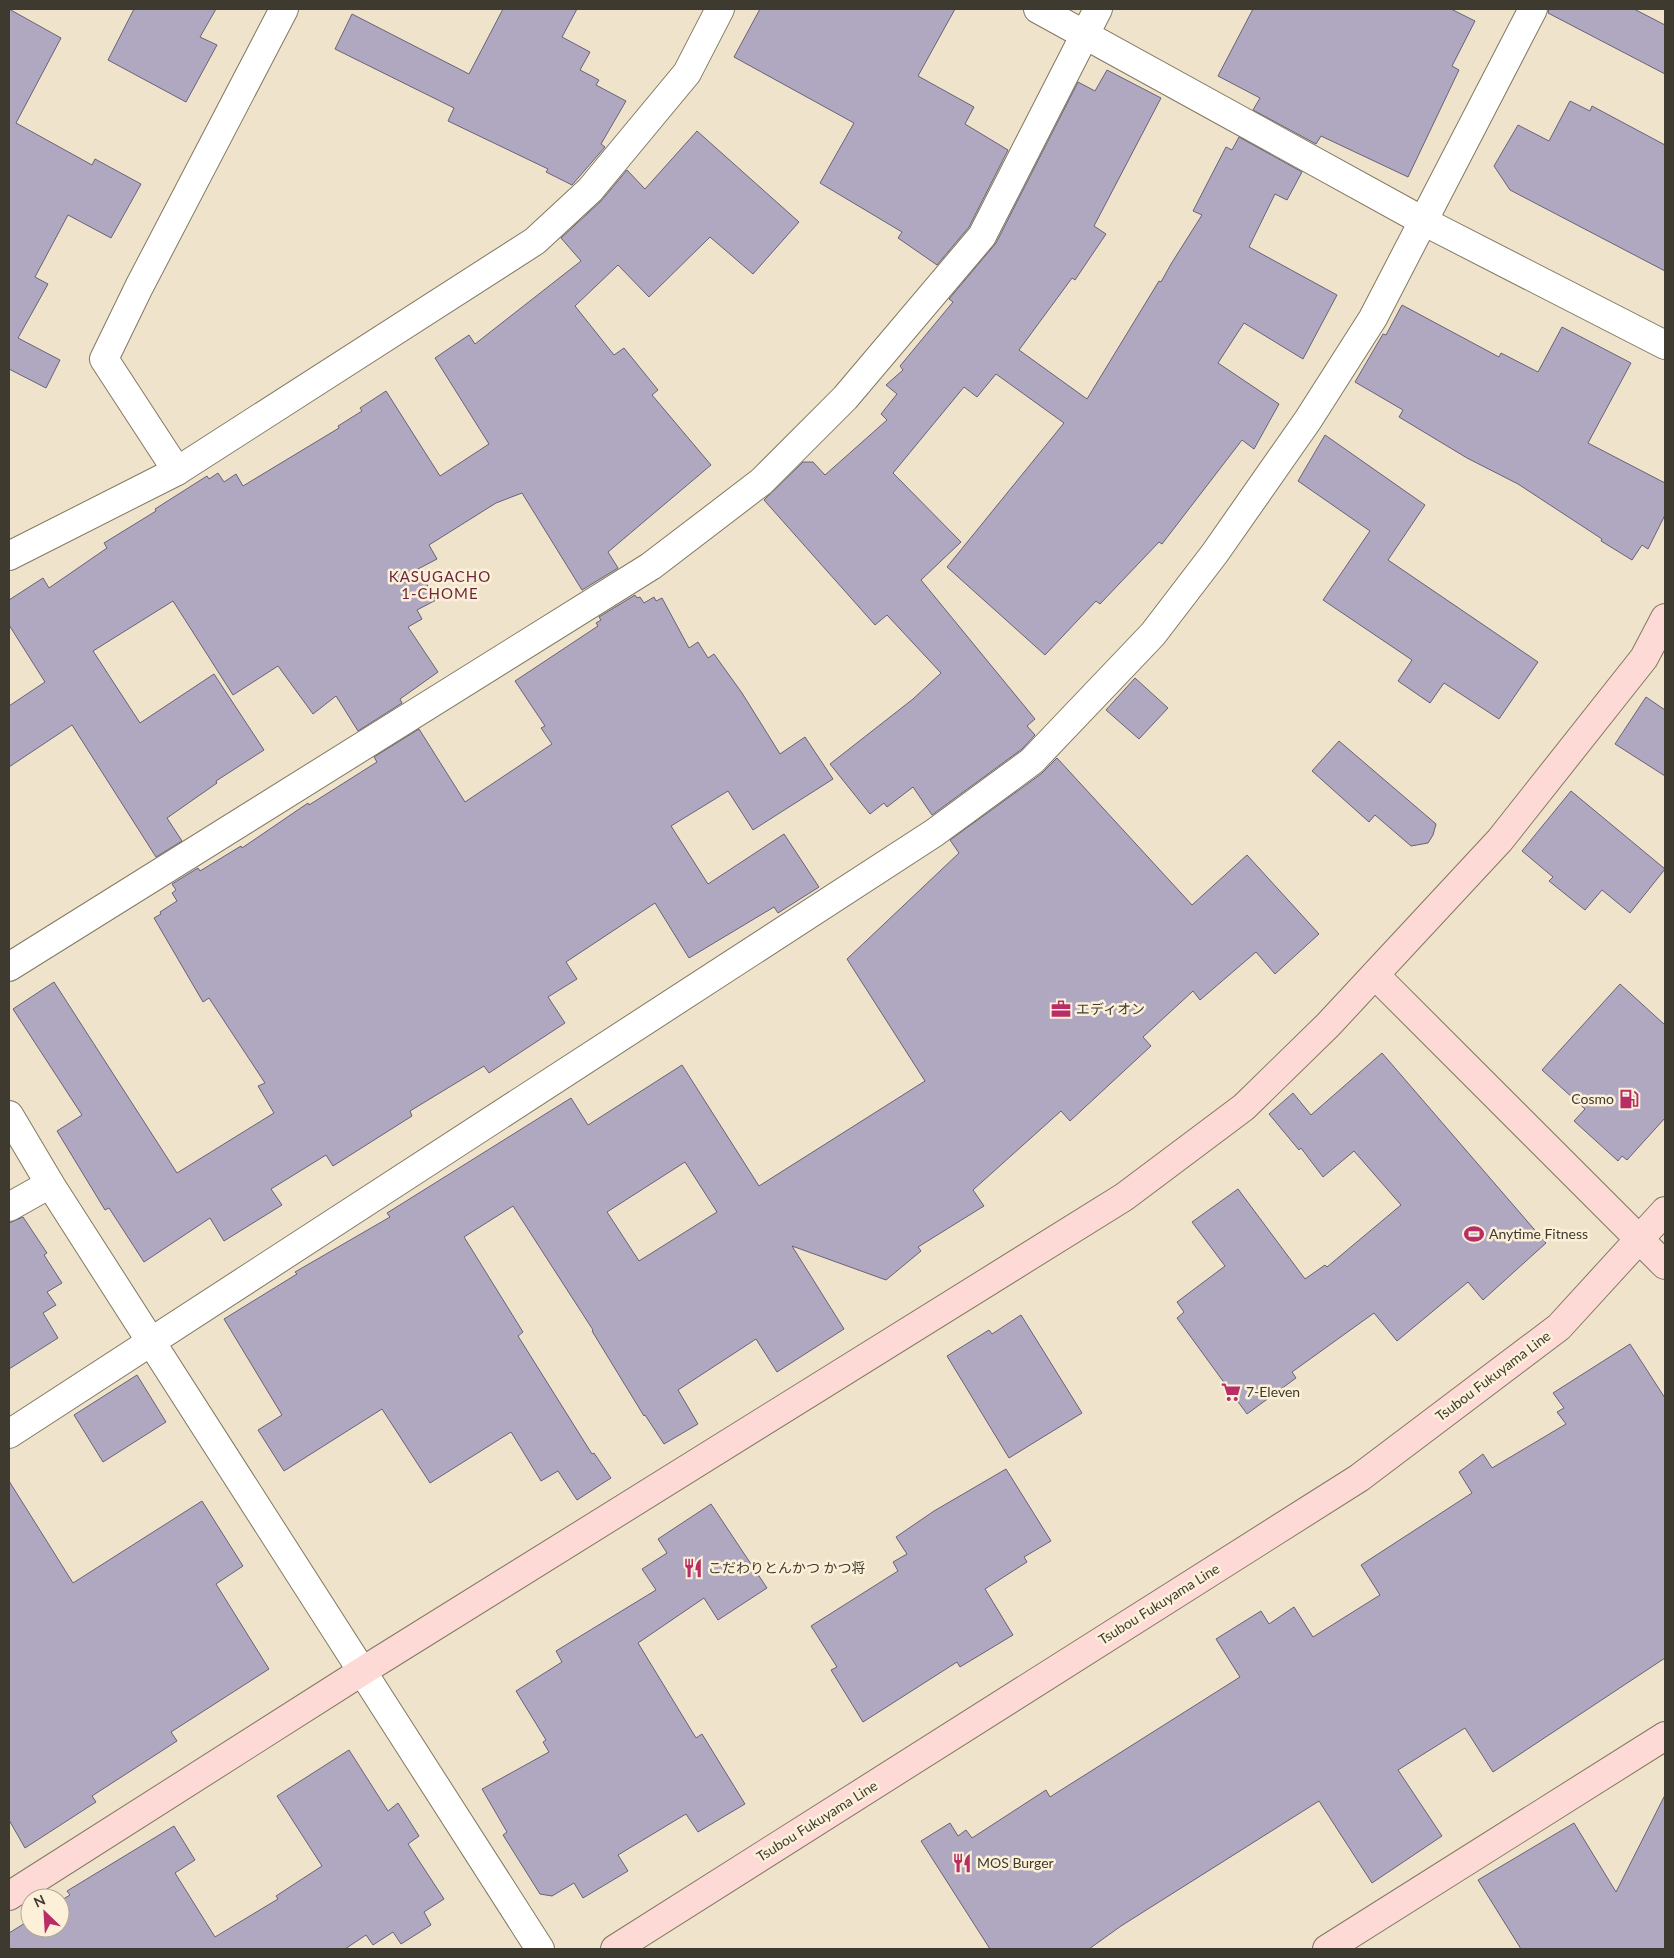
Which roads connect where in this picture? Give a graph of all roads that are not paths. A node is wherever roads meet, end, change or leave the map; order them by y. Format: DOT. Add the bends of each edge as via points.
graph roads {
  1 [pos="284,9"];
  2 [pos="720,9"];
  3 [pos="1038,9"];
  4 [pos="1098,9"];
  5 [pos="1533,9"];
  6 [pos="1085,34"];
  7 [pos="1422,222"];
  8 [pos="1665,345"];
  9 [pos="177,471"];
  10 [pos="9,556"];
  11 [pos="1665,618"];
  12 [pos="9,966"];
  13 [pos="1375,975"];
  14 [pos="9,1115"];
  15 [pos="50,1184"];
  16 [pos="9,1207"];
  17 [pos="1665,1211"];
  18 [pos="1640,1239"];
  19 [pos="1665,1265"];
  20 [pos="150,1341"];
  21 [pos="9,1434"];
  22 [pos="361,1672"];
  23 [pos="1665,1736"];
  24 [pos="9,1896"];
  25 [pos="540,1949"];
  26 [pos="615,1949"];
  27 [pos="1327,1949"];
  1 -- 9 [label="street" via="104,359"];
  2 -- 9 [label="street" via="687,74 590,190 535,241"];
  3 -- 6 [label="street"];
  4 -- 6 [label="street"];
  5 -- 7 [label="street"];
  6 -- 7 [label="street"];
  6 -- 12 [label="street" via="982,236 845,398 761,482 651,566"];
  7 -- 8 [label="street"];
  7 -- 20 [label="street" via="1373,318 1308,420 1215,554 1153,634 1032,761 934,833"];
  9 -- 10 [label="street"];
  11 -- 13 [label="street" via="1644,658 1500,840"];
  13 -- 18 [label="street"];
  13 -- 22 [label="street" via="1244,1107 1124,1197"];
  14 -- 15 [label="street"];
  15 -- 16 [label="street"];
  15 -- 20 [label="street"];
  17 -- 18 [label="street, Tsubou Fukuyama Line"];
  18 -- 19 [label="street"];
  18 -- 26 [label="street, Tsubou Fukuyama Line" via="1559,1327 1359,1478"];
  20 -- 21 [label="street"];
  20 -- 22 [label="street"];
  22 -- 24 [label="street"];
  22 -- 25 [label="street"];
  23 -- 27 [label="street"];
}
